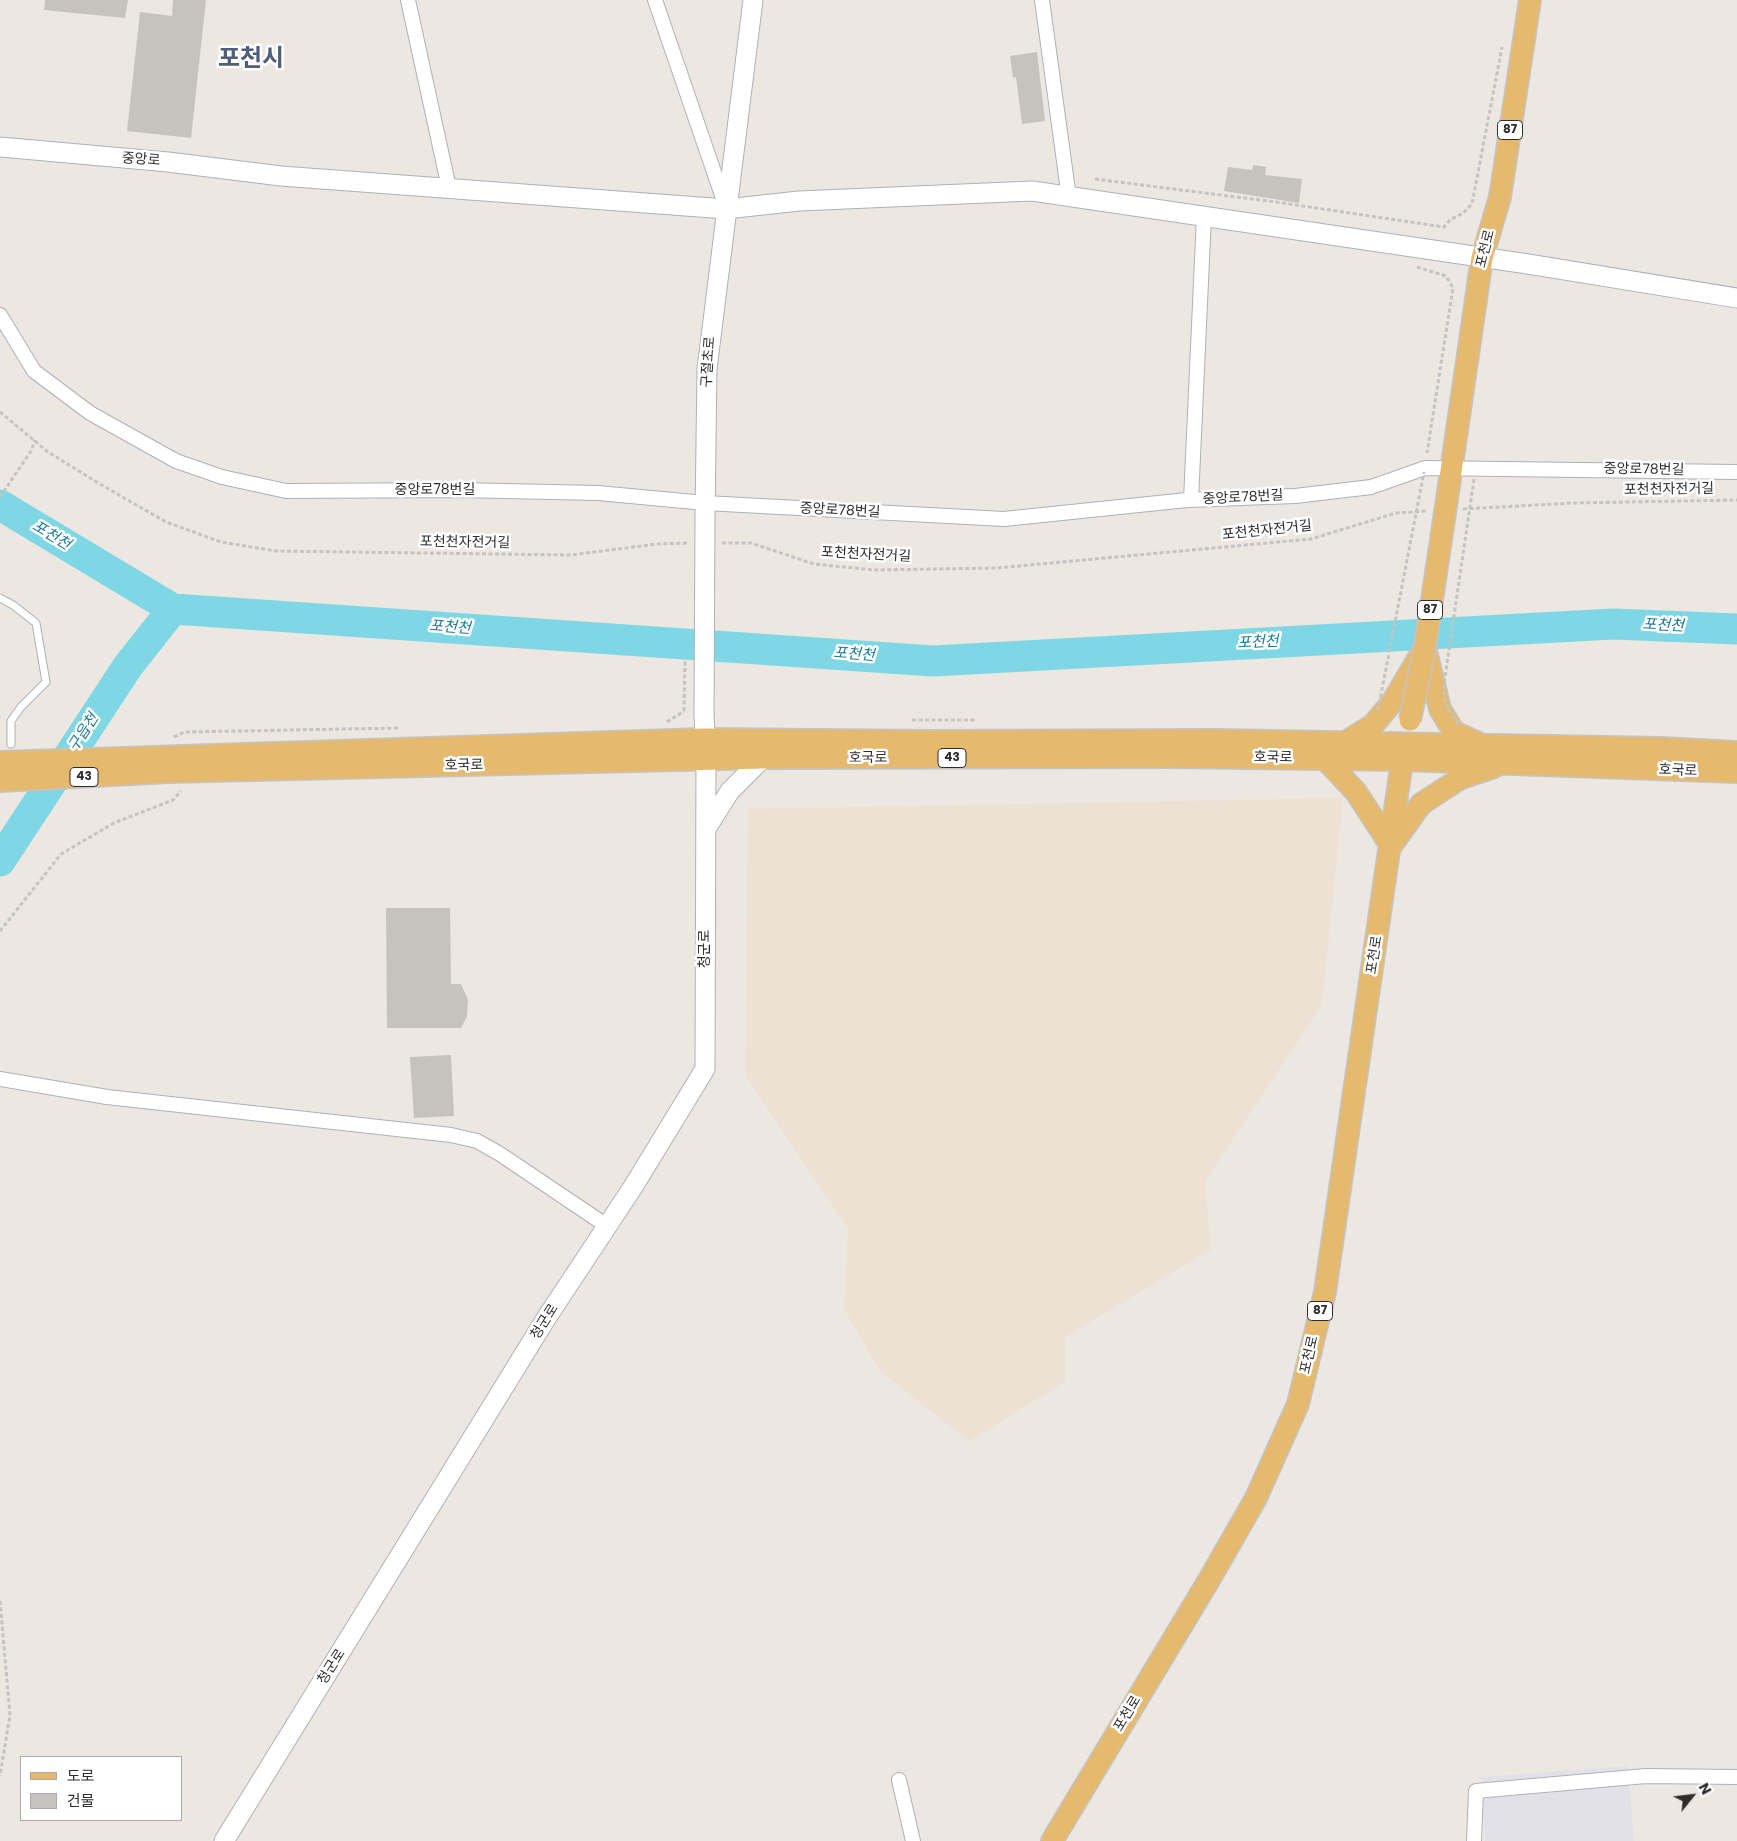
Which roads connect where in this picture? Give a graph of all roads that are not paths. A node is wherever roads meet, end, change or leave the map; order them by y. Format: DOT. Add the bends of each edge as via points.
graph roads {
  1 [pos="408,0"];
  2 [pos="655,0"];
  3 [pos="753,0"];
  4 [pos="1042,0"];
  5 [pos="1530,0"];
  6 [pos="0,147"];
  7 [pos="450,188"];
  8 [pos="1069,198"];
  9 [pos="726,208"];
  10 [pos="1204,216"];
  11 [pos="1482,258"];
  12 [pos="1737,298"];
  13 [pos="0,315"];
  14 [pos="1451,468"];
  15 [pos="1737,472"];
  16 [pos="1191,500"];
  17 [pos="705,509"];
  18 [pos="0,598"];
  19 [pos="1424,647"];
  20 [pos="1346,742"];
  21 [pos="11,744"];
  22 [pos="1482,745"];
  23 [pos="705,749"];
  24 [pos="1404,752"];
  25 [pos="1737,752"];
  26 [pos="763,758"];
  27 [pos="1325,759"];
  28 [pos="0,762"];
  29 [pos="174,763"];
  30 [pos="1503,764"];
  31 [pos="1737,772"];
  32 [pos="0,781"];
  33 [pos="706,830"];
  34 [pos="1391,846"];
  35 [pos="0,1079"];
  36 [pos="607,1226"];
  37 [pos="1737,1777"];
  38 [pos="899,1780"];
  39 [pos="224,1841"];
  40 [pos="913,1841"];
  41 [pos="1052,1841"];
  42 [pos="1474,1841"];
  1 -- 7 [label="street"];
  2 -- 9 [label="street"];
  3 -- 9 [label="street, 구절초로"];
  4 -- 8 [label="street"];
  5 -- 11 [label="main road, 포천로 / 87" via="1500,197"];
  6 -- 7 [label="street, 중앙로" via="281,176"];
  7 -- 9 [label="street, 중앙로"];
  8 -- 9 [label="street, 중앙로" via="1032,191 799,201"];
  8 -- 10 [label="street, 중앙로"];
  9 -- 17 [label="street, 구절초로" via="707,369"];
  10 -- 11 [label="street, 중앙로"];
  10 -- 16 [label="street"];
  11 -- 12 [label="street, 중앙로"];
  11 -- 14 [label="main road, 포천로 / 87"];
  13 -- 17 [label="street, 중앙로78번길" via="34,372 90,413 176,461 222,477 286,491 458,490 598,494"];
  14 -- 15 [label="street, 중앙로78번길"];
  14 -- 16 [label="street, 중앙로78번길" via="1424,470 1371,487 1295,496"];
  14 -- 19 [label="main road, 포천로 / 87, bridge"];
  16 -- 17 [label="street, 중앙로78번길" via="1004,518"];
  17 -- 23 [label="street, 구절초로, bridge"];
  18 -- 21 [label="lane" via="36,623 46,682 10,721"];
  19 -- 20 [label="main road" via="1393,701"];
  19 -- 22 [label="main road" via="1439,707 1454,732"];
  19 -- 24 [label="main road, 포천로 / 87, bridge"];
  20 -- 23 [label="main road, 호국로 / 43" via="920,741"];
  20 -- 24 [label="main road, 호국로 / 43"];
  22 -- 24 [label="main road, 호국로 / 43"];
  22 -- 25 [label="main road, 호국로 / 43"];
  23 -- 26 [label="main road, 호국로 / 43"];
  23 -- 29 [label="main road, 호국로 / 43"];
  23 -- 29 [label="main road, 호국로 / 43" via="200,771"];
  23 -- 33 [label="street, 청군로"];
  24 -- 27 [label="main road, 호국로 / 43"];
  24 -- 30 [label="main road, 호국로 / 43"];
  24 -- 34 [label="main road, 포천로 / 87"];
  26 -- 27 [label="main road, 호국로 / 43"];
  26 -- 33 [label="street" via="730,791"];
  27 -- 34 [label="main road" via="1356,792"];
  28 -- 29 [label="main road, 호국로 / 43"];
  29 -- 32 [label="main road, 호국로 / 43"];
  30 -- 31 [label="main road, 호국로 / 43"];
  30 -- 34 [label="main road" via="1461,778 1421,804"];
  33 -- 36 [label="street, 청군로" via="705,1069"];
  34 -- 41 [label="main road, 포천로 / 87" via="1325,1292 1298,1404 1256,1498"];
  35 -- 36 [label="street" via="106,1097 451,1135 477,1141"];
  36 -- 39 [label="street, 청군로" via="542,1325"];
  37 -- 42 [label="street" via="1646,1776 1476,1791"];
  38 -- 40 [label="street"];
}
